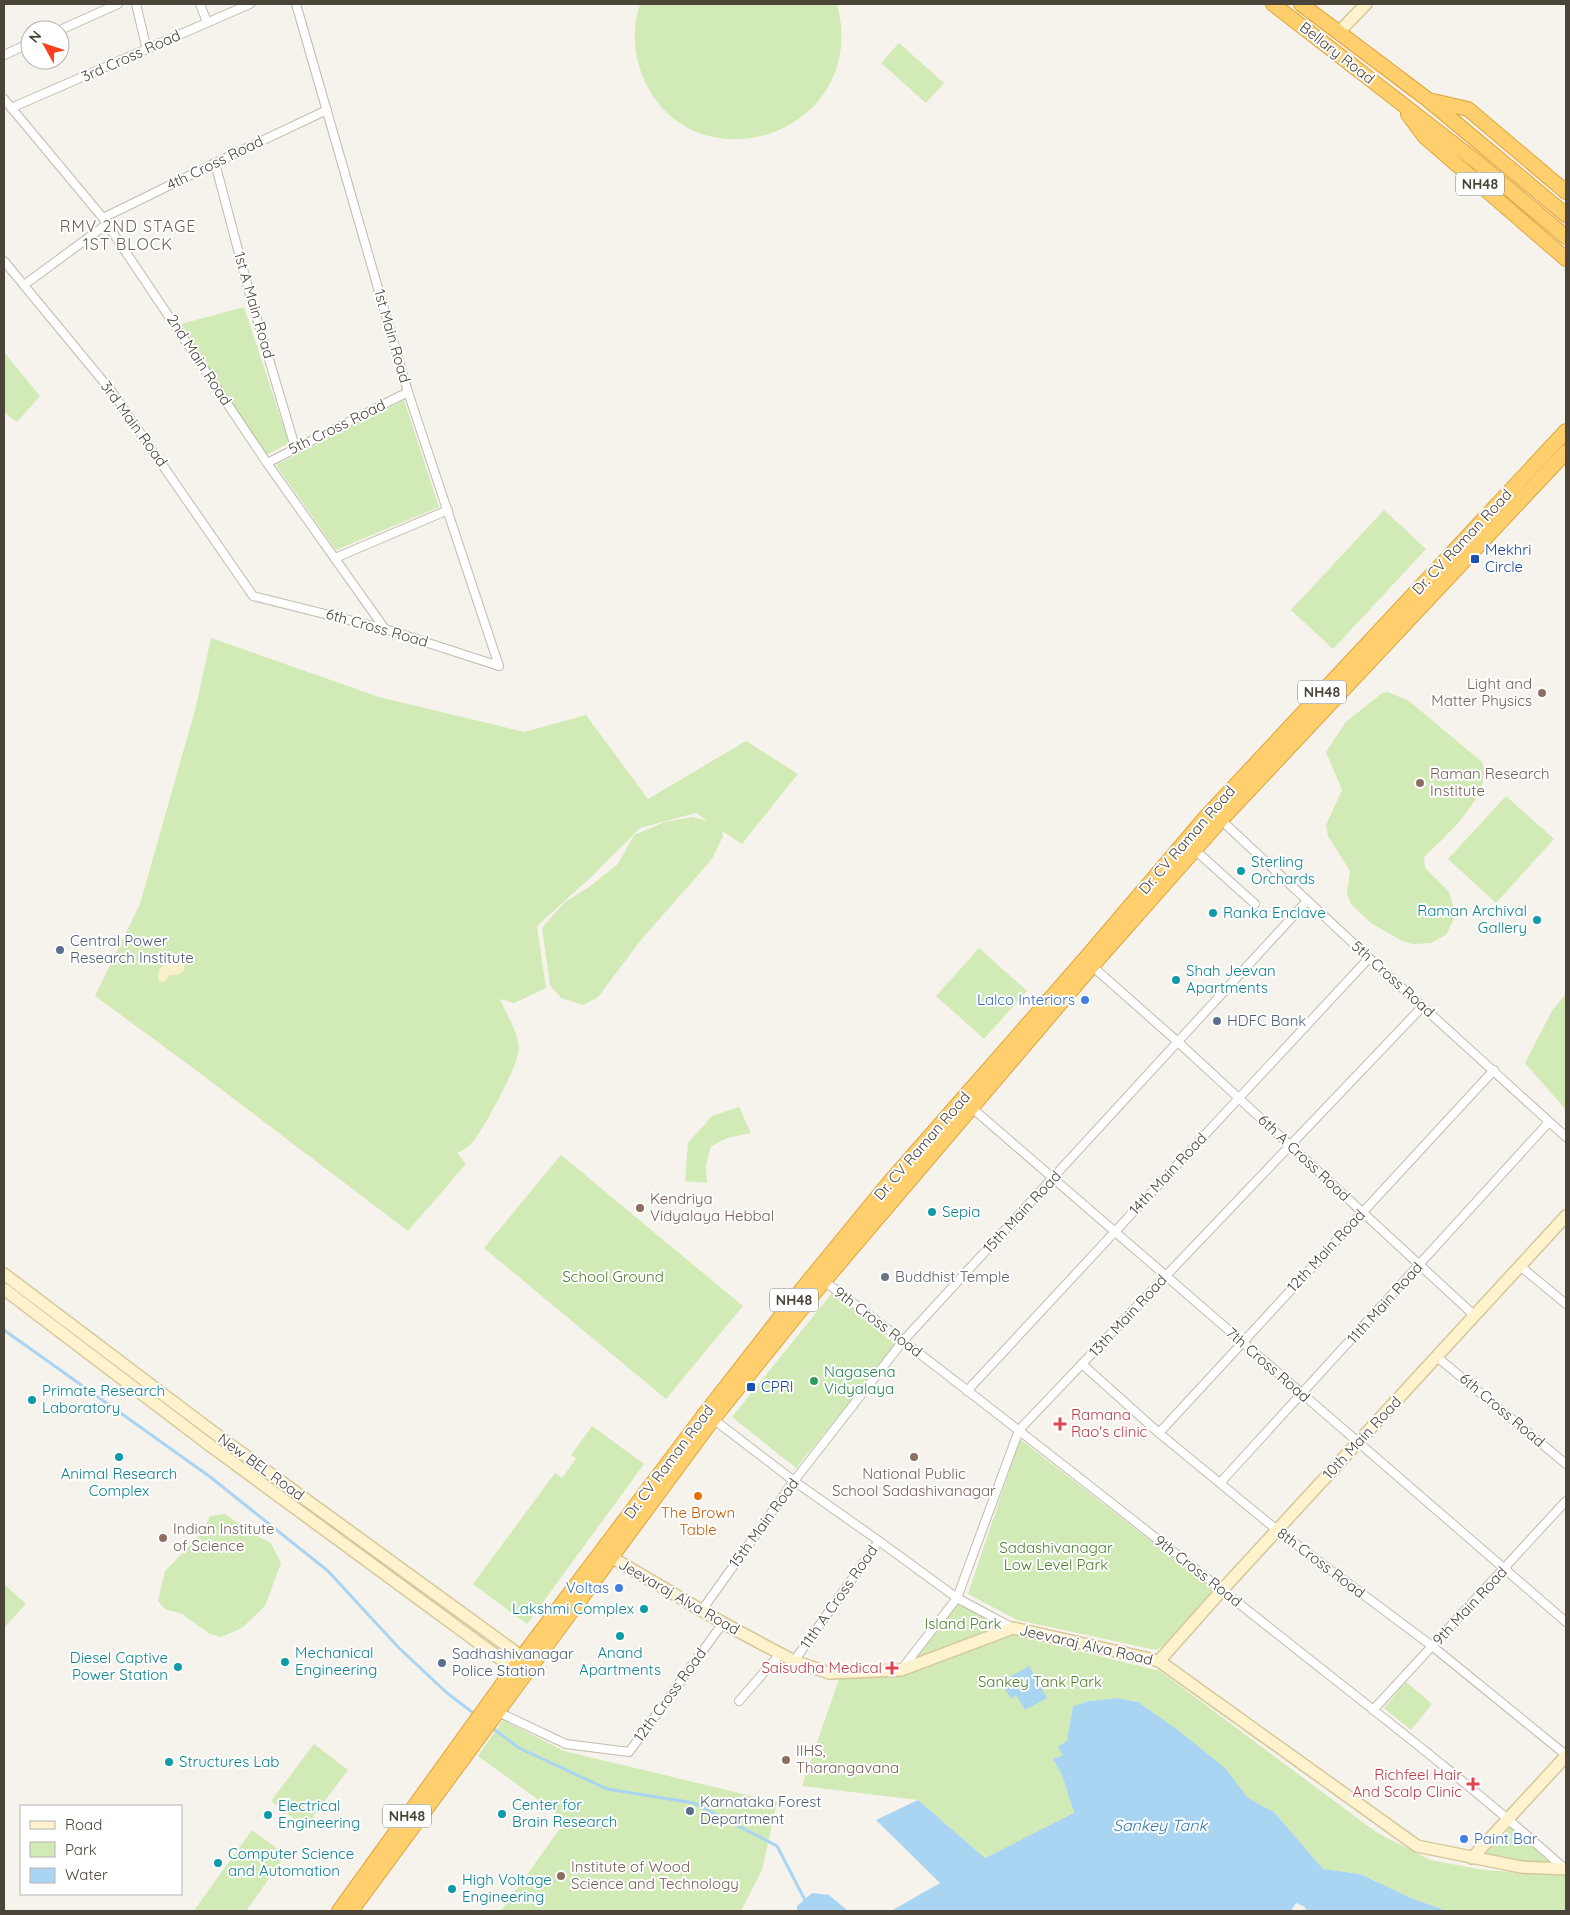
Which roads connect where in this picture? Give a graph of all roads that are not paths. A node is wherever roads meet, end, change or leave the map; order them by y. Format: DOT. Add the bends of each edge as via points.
graph roads {
  1 [pos="118,4"];
  2 [pos="136,4"];
  3 [pos="200,4"];
  4 [pos="250,4"];
  5 [pos="296,4"];
  6 [pos="1273,4"];
  7 [pos="1301,4"];
  8 [pos="1366,4"];
  9 [pos="207,22"];
  10 [pos="70,26"];
  11 [pos="1339,32"];
  12 [pos="20,48"];
  13 [pos="147,50"];
  14 [pos="4,55"];
  15 [pos="4,99"];
  16 [pos="1427,99"];
  17 [pos="1400,103"];
  18 [pos="12,108"];
  19 [pos="327,110"];
  20 [pos="215,163"];
  21 [pos="1566,192"];
  22 [pos="1566,215"];
  23 [pos="105,221"];
  24 [pos="1566,237"];
  25 [pos="1566,259"];
  26 [pos="4,261"];
  27 [pos="24,286"];
  28 [pos="408,392"];
  29 [pos="1566,431"];
  30 [pos="295,447"];
  31 [pos="1565,457"];
  32 [pos="267,463"];
  33 [pos="448,510"];
  34 [pos="335,558"];
  35 [pos="254,596"];
  36 [pos="385,629"];
  37 [pos="500,666"];
  38 [pos="1221,820"];
  39 [pos="1195,850"];
  40 [pos="1307,901"];
  41 [pos="1255,904"];
  42 [pos="1369,958"];
  43 [pos="1092,966"];
  44 [pos="1423,1006"];
  45 [pos="1178,1042"];
  46 [pos="1494,1070"];
  47 [pos="1239,1098"];
  48 [pos="972,1108"];
  49 [pos="1549,1122"];
  50 [pos="1566,1137"];
  51 [pos="1291,1145"];
  52 [pos="1053,1178"];
  53 [pos="1362,1212"];
  54 [pos="1566,1216"];
  55 [pos="1115,1232"];
  56 [pos="1420,1265"];
  57 [pos="1520,1266"];
  58 [pos="4,1274"];
  59 [pos="1165,1276"];
  60 [pos="824,1281"];
  61 [pos="4,1289"];
  62 [pos="1566,1304"];
  63 [pos="1475,1316"];
  64 [pos="903,1341"];
  65 [pos="1242,1342"];
  66 [pos="1437,1357"];
  67 [pos="1082,1364"];
  68 [pos="967,1391"];
  69 [pos="1302,1394"];
  70 [pos="713,1419"];
  71 [pos="1019,1430"];
  72 [pos="1159,1433"];
  73 [pos="1358,1443"];
  74 [pos="1566,1464"];
  75 [pos="794,1482"];
  76 [pos="1220,1484"];
  77 [pos="1566,1501"];
  78 [pos="1277,1530"];
  79 [pos="879,1542"];
  80 [pos="616,1560"];
  81 [pos="1503,1569"];
  82 [pos="1222,1590"];
  83 [pos="957,1598"];
  84 [pos="702,1610"];
  85 [pos="1566,1622"];
  86 [pos="723,1623"];
  87 [pos="1014,1628"];
  88 [pos="1432,1646"];
  89 [pos="780,1654"];
  90 [pos="527,1661"];
  91 [pos="794,1661"];
  92 [pos="1159,1661"];
  93 [pos="901,1670"];
  94 [pos="519,1672"];
  95 [pos="739,1701"];
  96 [pos="1373,1710"];
  97 [pos="486,1719"];
  98 [pos="1565,1759"];
  99 [pos="1509,1819"];
  100 [pos="1472,1858"];
  101 [pos="1566,1869"];
  102 [pos="339,1911"];
  103 [pos="351,1911"];
  1 -- 10 [label="street"];
  2 -- 13 [label="street"];
  3 -- 9 [label="street"];
  4 -- 9 [label="street, 3rd Cross Road"];
  5 -- 19 [label="street, 1st Main Road"];
  6 -- 17 [label="highway, Bellary Road / NH48"];
  7 -- 11 [label="highway, Bellary Road"];
  8 -- 11 [label="street"];
  9 -- 13 [label="street, 3rd Cross Road"];
  11 -- 16 [label="highway, Bellary Road"];
  12 -- 14 [label="street"];
  13 -- 18 [label="street, 3rd Cross Road"];
  15 -- 18 [label="street, 2nd Main Road"];
  16 -- 21 [label="highway" via="1468,109"];
  16 -- 22 [label="highway, Bellary Road"];
  17 -- 24 [label="highway, Bellary Road"];
  17 -- 25 [label="highway, NH48" via="1425,137"];
  18 -- 23 [label="street, 2nd Main Road"];
  19 -- 20 [label="street, 4th Cross Road"];
  19 -- 28 [label="street, 1st Main Road"];
  20 -- 23 [label="street, 4th Cross Road"];
  20 -- 30 [label="street, 1st A Main Road"];
  23 -- 27 [label="street, 4th Cross Road"];
  23 -- 32 [label="street, 2nd Main Road"];
  26 -- 27 [label="street, 3rd Main Road"];
  27 -- 35 [label="street, 3rd Main Road" via="112,392"];
  28 -- 30 [label="street, 5th Cross Road"];
  28 -- 33 [label="street, 1st Main Road"];
  29 -- 90 [label="highway, Dr. CV Raman Road / NH48" via="1211,811 888,1184 704,1414"];
  30 -- 32 [label="street, 5th Cross Road"];
  31 -- 38 [label="highway, Dr. CV Raman Road / NH48"];
  32 -- 34 [label="street, 2nd Main Road"];
  33 -- 34 [label="street"];
  33 -- 37 [label="street, 1st Main Road"];
  34 -- 36 [label="street, 2nd Main Road"];
  35 -- 36 [label="street, 6th Cross Road"];
  36 -- 37 [label="street, 6th Cross Road"];
  38 -- 39 [label="highway, Dr. CV Raman Road / NH48"];
  38 -- 40 [label="street, 5th Cross Road"];
  39 -- 41 [label="street"];
  39 -- 43 [label="highway, Dr. CV Raman Road / NH48"];
  40 -- 42 [label="street, 5th Cross Road"];
  40 -- 45 [label="street, 15th Main Road"];
  42 -- 44 [label="street, 5th Cross Road"];
  42 -- 47 [label="street, 14th Main Road"];
  43 -- 45 [label="street, 6th A Cross Road"];
  43 -- 48 [label="highway, Dr. CV Raman Road / NH48"];
  44 -- 46 [label="street, 5th Cross Road"];
  44 -- 51 [label="street, 13th Main Road"];
  45 -- 47 [label="street, 6th A Cross Road"];
  45 -- 52 [label="street, 15th Main Road"];
  46 -- 49 [label="street, 5th Cross Road"];
  46 -- 53 [label="street, 12th Main Road"];
  47 -- 51 [label="street, 6th A Cross Road"];
  47 -- 55 [label="street, 14th Main Road"];
  48 -- 52 [label="street, 7th Cross Road"];
  48 -- 60 [label="highway, Dr. CV Raman Road / NH48"];
  49 -- 50 [label="street, 5th Cross Road"];
  49 -- 56 [label="street, 11th Main Road"];
  51 -- 53 [label="street, 6th A Cross Road"];
  51 -- 59 [label="street, 13th Main Road"];
  52 -- 55 [label="street, 7th Cross Road"];
  52 -- 64 [label="street, 15th Main Road"];
  53 -- 56 [label="street, 6th A Cross Road"];
  53 -- 65 [label="street, 12th Main Road"];
  54 -- 57 [label="street, 10th Main Road"];
  55 -- 59 [label="street, 7th Cross Road"];
  55 -- 68 [label="street, 14th Main Road"];
  56 -- 63 [label="street, 6th A Cross Road"];
  56 -- 69 [label="street, 11th Main Road"];
  57 -- 62 [label="street"];
  57 -- 63 [label="street, 10th Main Road"];
  58 -- 90 [label="street, New BEL Road" via="217,1435"];
  59 -- 65 [label="street, 7th Cross Road"];
  59 -- 67 [label="street, 13th Main Road"];
  60 -- 64 [label="street, 9th Cross Road"];
  60 -- 70 [label="highway, Dr. CV Raman Road / NH48"];
  61 -- 94 [label="street, New BEL Road" via="208,1444"];
  63 -- 66 [label="street, 10th Main Road"];
  64 -- 68 [label="street, 9th Cross Road"];
  64 -- 75 [label="street, 15th Main Road"];
  65 -- 69 [label="street, 7th Cross Road"];
  65 -- 72 [label="street, 12th Main Road"];
  66 -- 73 [label="street, 10th Main Road"];
  66 -- 74 [label="street, 6th Cross Road"];
  67 -- 71 [label="street, 13th Main Road"];
  67 -- 72 [label="street, 8th Cross Road"];
  68 -- 71 [label="street, 9th Cross Road"];
  69 -- 73 [label="street, 7th Cross Road"];
  69 -- 76 [label="street, 11th Main Road"];
  70 -- 75 [label="street"];
  70 -- 80 [label="highway, Dr. CV Raman Road / NH48"];
  71 -- 82 [label="street, 9th Cross Road"];
  71 -- 83 [label="street, 13th Main Road"];
  72 -- 76 [label="street, 8th Cross Road"];
  73 -- 78 [label="street, 10th Main Road"];
  73 -- 81 [label="street, 7th Cross Road"];
  75 -- 79 [label="street"];
  75 -- 84 [label="street, 15th Main Road"];
  76 -- 78 [label="street, 8th Cross Road"];
  77 -- 81 [label="street, 9th Main Road"];
  78 -- 82 [label="street, 10th Main Road"];
  78 -- 88 [label="street, 8th Cross Road"];
  79 -- 83 [label="street, 11th A Cross Road"];
  79 -- 91 [label="street, 11th A Cross Road"];
  80 -- 84 [label="street, Jeevaraj Alva Road"];
  80 -- 90 [label="highway, Dr. CV Raman Road / NH48"];
  81 -- 85 [label="street, 7th Cross Road"];
  81 -- 88 [label="street, 9th Main Road"];
  82 -- 92 [label="street, 10th Main Road"];
  82 -- 96 [label="street, 9th Cross Road"];
  83 -- 87 [label="street, 11th A Cross Road"];
  83 -- 93 [label="street, 13th Main Road"];
  84 -- 86 [label="street, Jeevaraj Alva Road"];
  86 -- 89 [label="street, Jeevaraj Alva Road"];
  86 -- 97 [label="street, 12th Cross Road" via="629,1752 566,1744"];
  87 -- 92 [label="street, Jeevaraj Alva Road"];
  87 -- 93 [label="street, Jeevaraj Alva Road"];
  88 -- 96 [label="street, 9th Main Road"];
  88 -- 98 [label="street, 8th Cross Road"];
  89 -- 91 [label="street, Jeevaraj Alva Road"];
  89 -- 95 [label="street"];
  90 -- 94 [label="highway, Dr. CV Raman Road / NH48"];
  91 -- 93 [label="street, Jeevaraj Alva Road" via="829,1673"];
  92 -- 100 [label="street, Jeevaraj Alva Road" via="1417,1846"];
  94 -- 97 [label="highway, Dr. CV Raman Road / NH48"];
  96 -- 99 [label="street, 9th Cross Road"];
  97 -- 102 [label="highway, Dr. CV Raman Road / NH48"];
  97 -- 103 [label="highway, Dr. CV Raman Road / NH48"];
  98 -- 99 [label="street"];
  99 -- 100 [label="street"];
  99 -- 101 [label="street, 9th Cross Road"];
  100 -- 101 [label="street, Jeevaraj Alva Road" via="1521,1867"];
}
